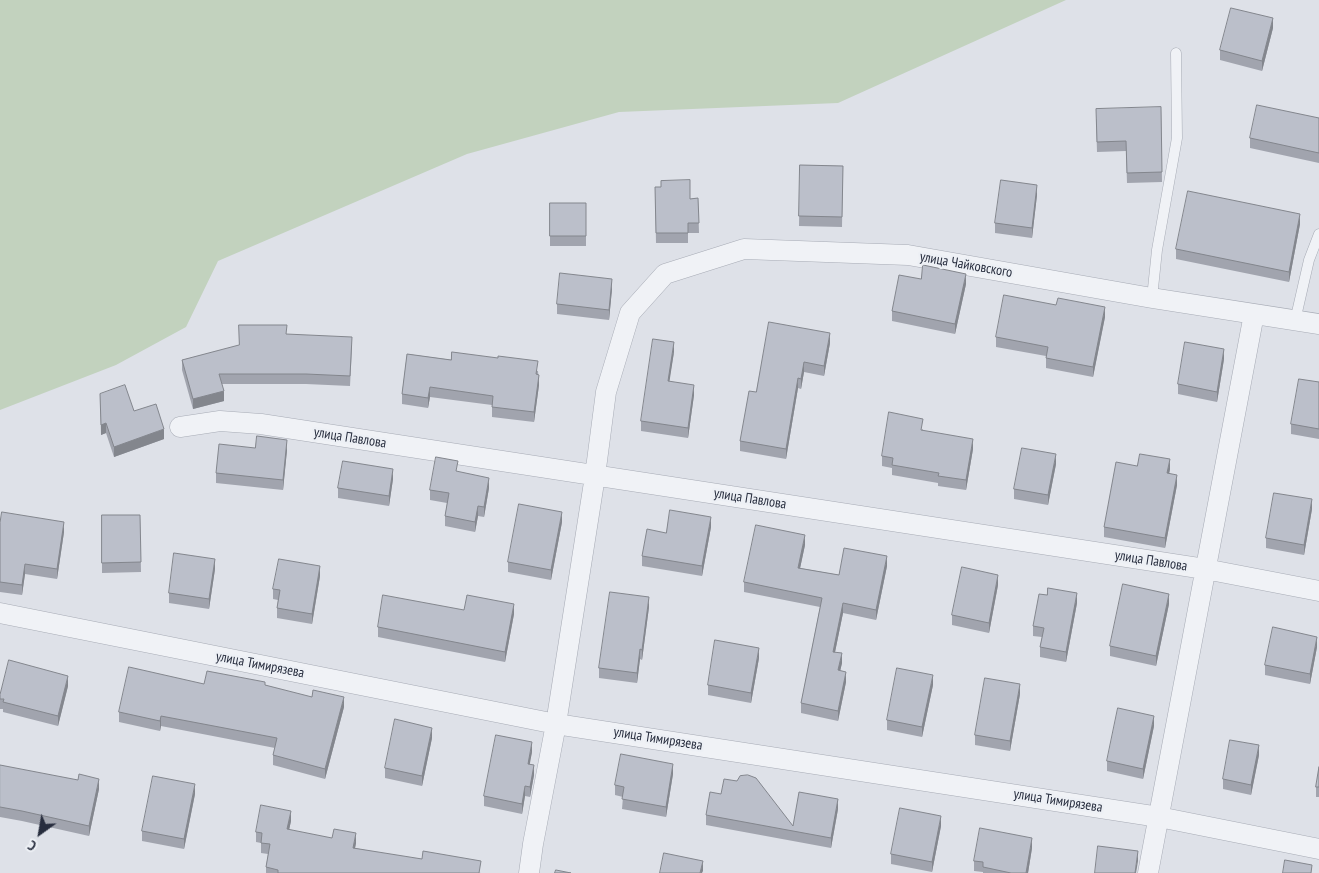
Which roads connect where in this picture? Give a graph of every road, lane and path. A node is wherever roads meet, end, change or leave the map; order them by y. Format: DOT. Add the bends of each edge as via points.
graph roads {
  1 [pos="1176,53"];
  2 [pos="1319,234"];
  3 [pos="1152,298"];
  4 [pos="1254,314"];
  5 [pos="1295,321"];
  6 [pos="1319,324"];
  7 [pos="180,427"];
  8 [pos="595,476"];
  9 [pos="1205,569"];
  10 [pos="1319,592"];
  11 [pos="0,613"];
  12 [pos="556,724"];
  13 [pos="1158,817"];
  14 [pos="1319,848"];
  15 [pos="529,873"];
  16 [pos="1148,873"];
  1 -- 3 [label="lane" via="1177,138"];
  2 -- 5 [label="lane" via="1309,260"];
  3 -- 4 [label="street, улица Чайковского"];
  3 -- 8 [label="street, улица Чайковского" via="908,255 744,248 665,274 630,312 606,392"];
  4 -- 5 [label="street, улица Чайковского"];
  4 -- 9 [label="street"];
  5 -- 6 [label="street, улица Чайковского"];
  7 -- 8 [label="street, улица Павлова" via="220,421 261,424"];
  8 -- 9 [label="street, улица Павлова"];
  8 -- 12 [label="street"];
  9 -- 10 [label="street, улица Павлова"];
  9 -- 13 [label="street"];
  11 -- 12 [label="street, улица Тимирязева"];
  12 -- 13 [label="street, улица Тимирязева"];
  12 -- 15 [label="street"];
  13 -- 14 [label="street, улица Тимирязева"];
  13 -- 16 [label="street"];
}
